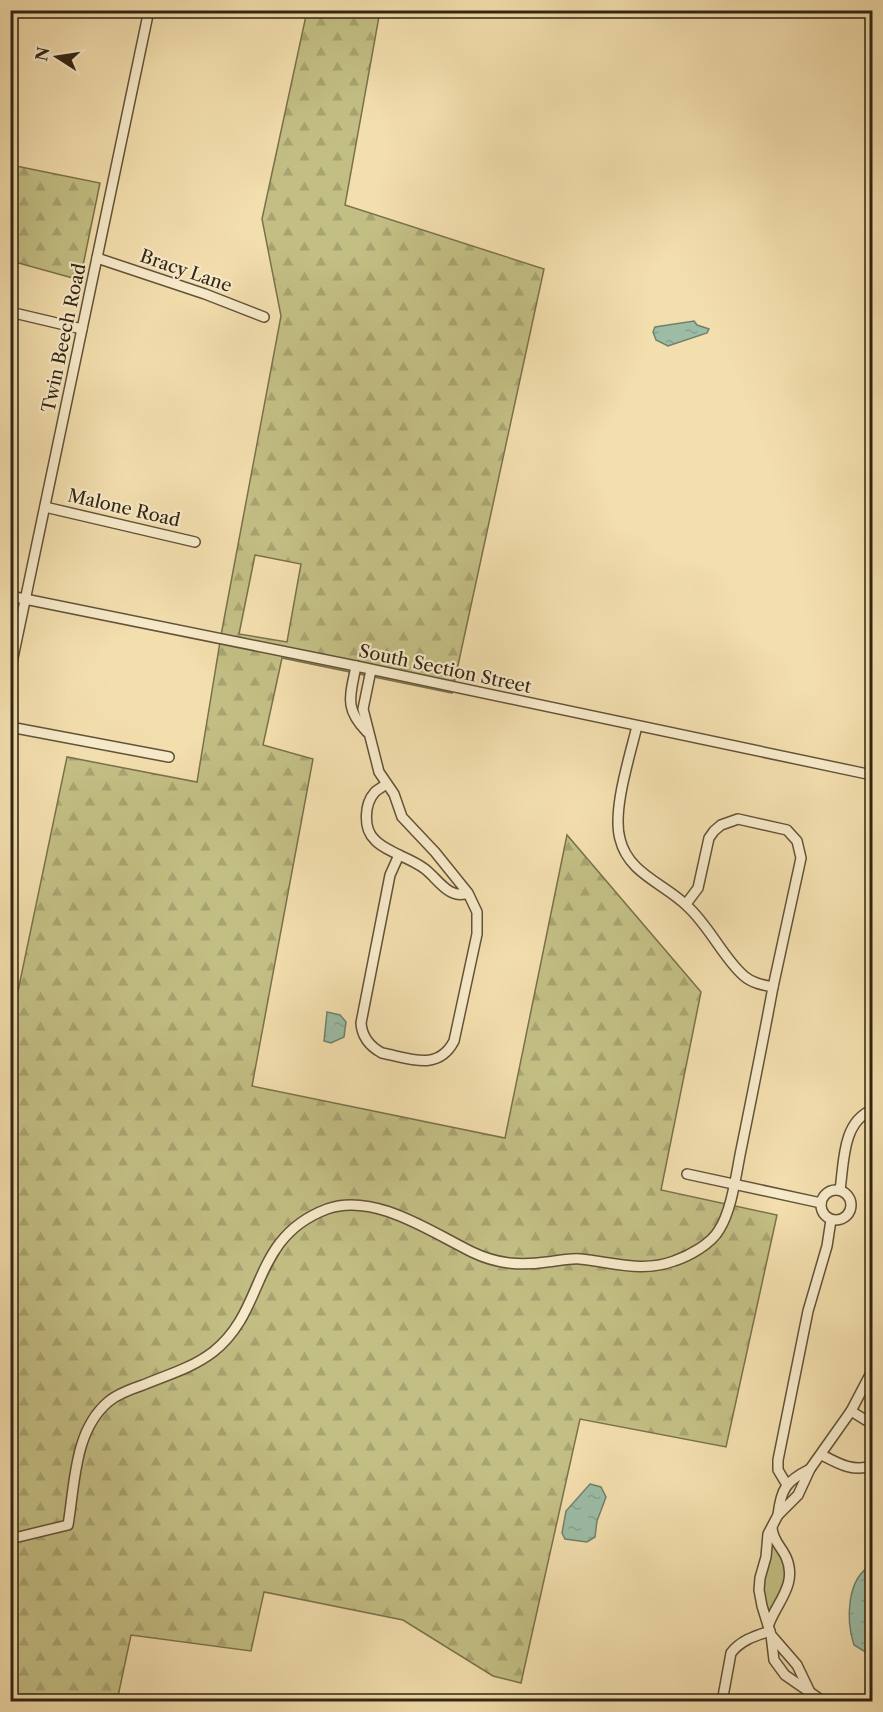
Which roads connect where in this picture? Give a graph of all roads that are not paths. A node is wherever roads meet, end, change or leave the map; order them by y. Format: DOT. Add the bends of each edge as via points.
graph roads {
  1 [pos="149,10"];
  2 [pos="97,258"];
  3 [pos="10,312"];
  4 [pos="264,317"];
  5 [pos="82,329"];
  6 [pos="45,507"];
  7 [pos="195,542"];
  8 [pos="10,596"];
  9 [pos="27,599"];
  10 [pos="356,666"];
  11 [pos="371,670"];
  12 [pos="10,672"];
  13 [pos="637,726"];
  14 [pos="10,727"];
  15 [pos="368,733"];
  16 [pos="169,757"];
  17 [pos="873,775"];
  18 [pos="386,784"];
  19 [pos="399,855"];
  20 [pos="468,893"];
  21 [pos="686,904"];
  22 [pos="773,987"];
  23 [pos="873,1110"];
  24 [pos="687,1174"];
  25 [pos="734,1184"];
  26 [pos="840,1190"];
  27 [pos="821,1203"];
  28 [pos="831,1220"];
  29 [pos="873,1371"];
  30 [pos="851,1411"];
  31 [pos="873,1424"];
  32 [pos="822,1455"];
  33 [pos="873,1466"];
  34 [pos="810,1469"];
  35 [pos="787,1485"];
  36 [pos="777,1515"];
  37 [pos="772,1526"];
  38 [pos="10,1539"];
  39 [pos="770,1630"];
  40 [pos="809,1690"];
  41 [pos="722,1701"];
  42 [pos="824,1701"];
  1 -- 2 [label="street, Twin Beech Road"];
  2 -- 4 [label="street, Bracy Lane"];
  2 -- 5 [label="street, Twin Beech Road"];
  3 -- 5 [label="street"];
  5 -- 6 [label="street, Twin Beech Road"];
  6 -- 7 [label="street, Malone Road"];
  6 -- 9 [label="street, Twin Beech Road"];
  8 -- 9 [label="street, South Section Street"];
  9 -- 10 [label="street, South Section Street"];
  9 -- 12 [label="street, Twin Beech Road"];
  10 -- 11 [label="street, South Section Street"];
  10 -- 15 [label="street" via="350,707"];
  11 -- 13 [label="street, South Section Street"];
  11 -- 15 [label="street" via="363,709"];
  13 -- 17 [label="street, South Section Street"];
  13 -- 21 [label="street" via="618,811 620,839 634,865"];
  14 -- 16 [label="street"];
  15 -- 18 [label="street"];
  18 -- 19 [label="street" via="370,800 367,826 376,842"];
  18 -- 20 [label="street" via="402,817"];
  19 -- 20 [label="street" via="423,868 446,890"];
  19 -- 20 [label="street" via="390,875 361,1023 364,1038 376,1050 427,1061 451,1047 477,934 477,912"];
  21 -- 22 [label="street" via="745,978"];
  21 -- 22 [label="street" via="698,888 706,847 714,831 738,819 787,830 797,841 801,858"];
  22 -- 25 [label="street"];
  23 -- 26 [label="street" via="857,1120 851,1130"];
  24 -- 25 [label="street"];
  25 -- 27 [label="street"];
  25 -- 38 [label="street" via="725,1220 714,1237 674,1261 650,1266 575,1258 530,1264 499,1263 385,1209 357,1205 329,1208 303,1221 280,1240 240,1323 221,1346 199,1363 110,1400 89,1423 82,1441 68,1525"];
  26 -- 27 [label="street" via="829,1191"];
  26 -- 28 [label="street" via="850,1199 851,1209 841,1220"];
  27 -- 28 [label="street" via="822,1211"];
  28 -- 35 [label="street" via="778,1460 778,1470"];
  29 -- 30 [label="street"];
  30 -- 31 [label="street"];
  30 -- 32 [label="street"];
  32 -- 33 [label="street" via="855,1469"];
  32 -- 34 [label="street"];
  34 -- 35 [label="street"];
  34 -- 36 [label="street" via="798,1496"];
  35 -- 36 [label="street"];
  36 -- 37 [label="street"];
  37 -- 39 [label="street" via="759,1590"];
  37 -- 39 [label="street" via="774,1541 786,1557 789,1572 786,1593"];
  39 -- 40 [label="street" via="797,1665"];
  39 -- 40 [label="street" via="779,1669"];
  39 -- 41 [label="street" via="745,1640 731,1653"];
  40 -- 42 [label="street"];
}
